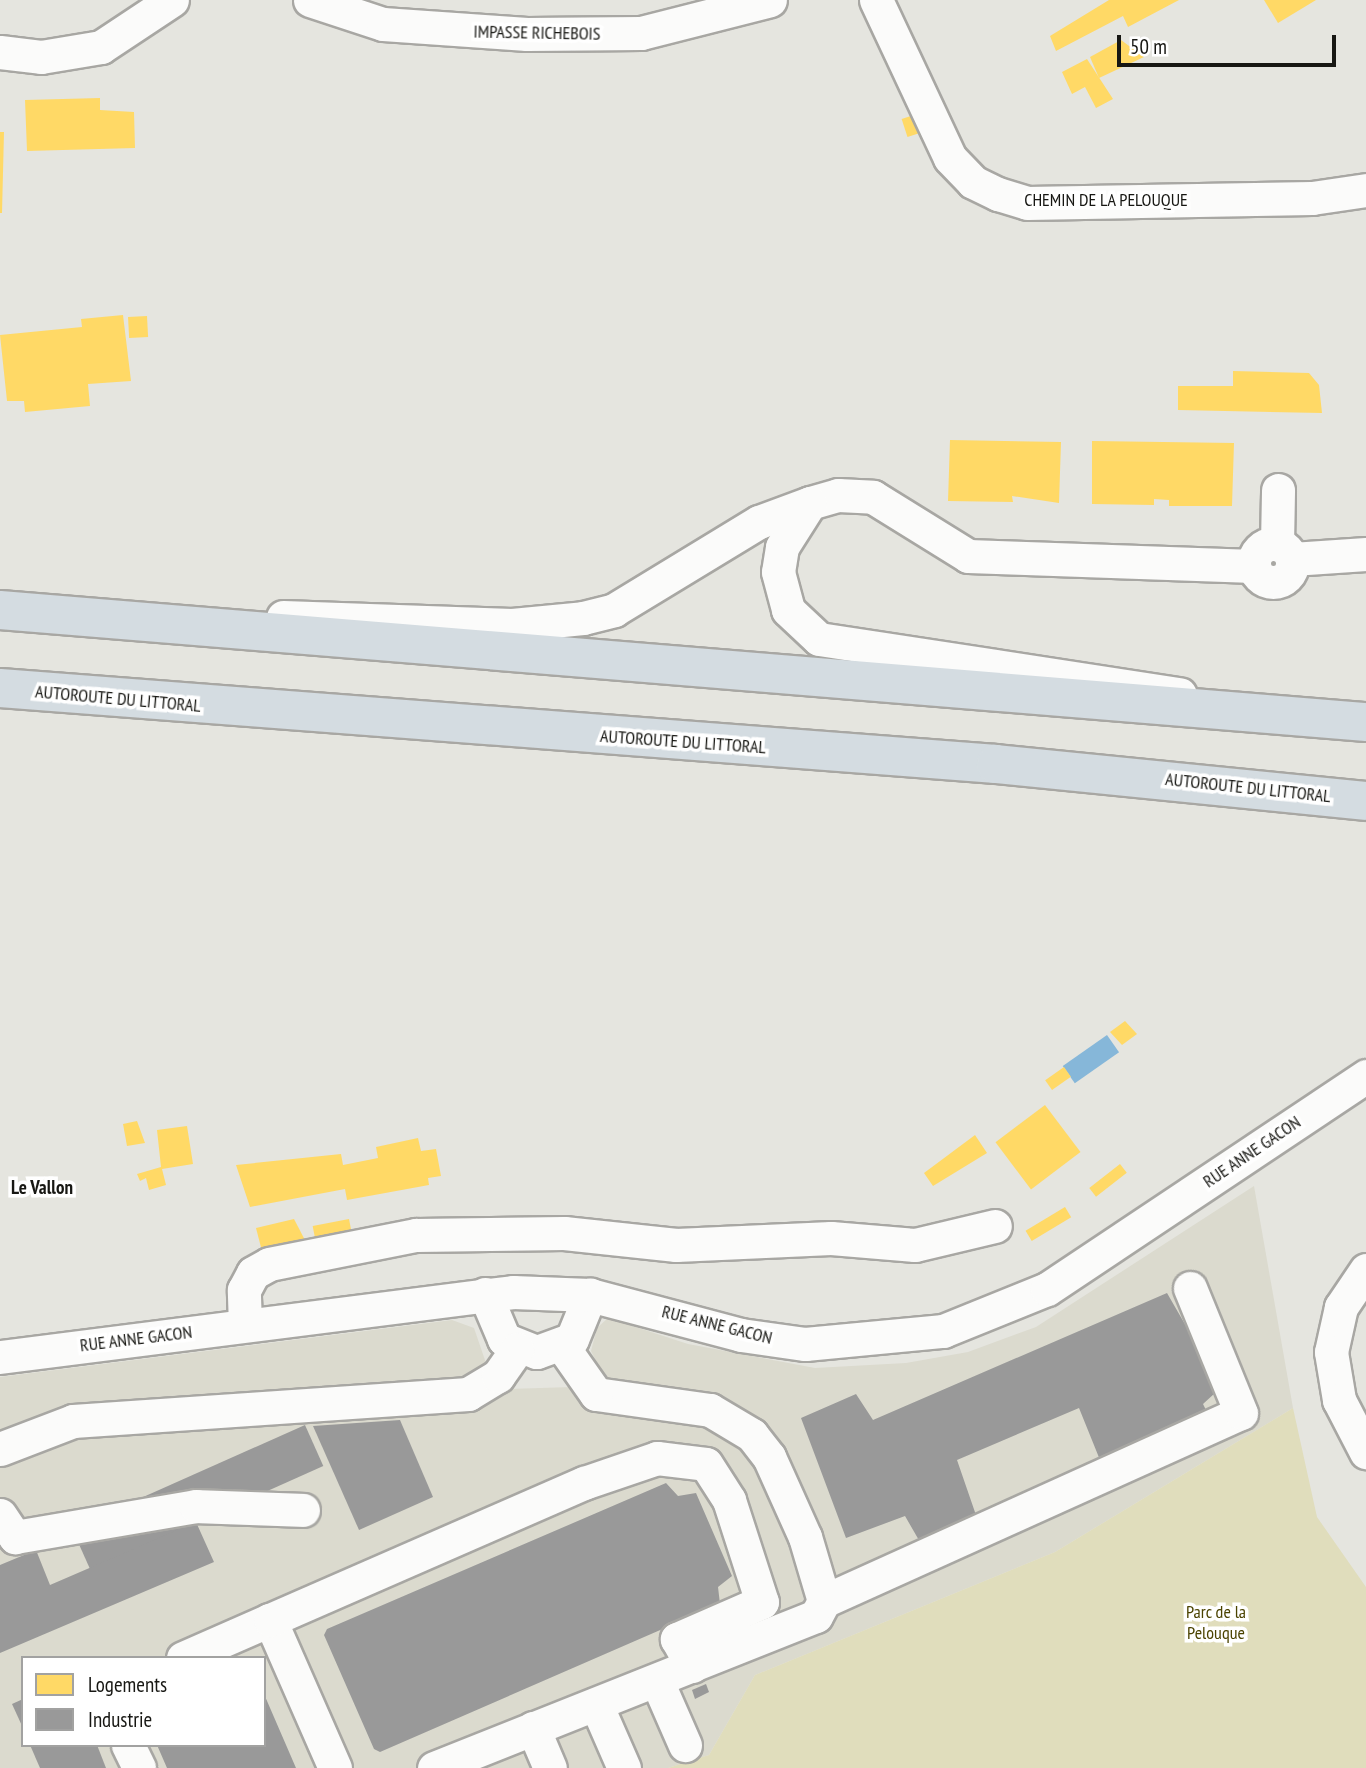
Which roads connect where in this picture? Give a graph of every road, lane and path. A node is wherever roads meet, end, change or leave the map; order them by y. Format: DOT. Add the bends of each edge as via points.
graph roads {
  1 [pos="172,0"];
  2 [pos="310,0"];
  3 [pos="767,0"];
  4 [pos="850,0"];
  5 [pos="879,7"];
  6 [pos="0,52"];
  7 [pos="1366,190"];
  8 [pos="1278,490"];
  9 [pos="810,503"];
  10 [pos="1366,554"];
  11 [pos="1275,556"];
  12 [pos="0,610"];
  13 [pos="151,627"];
  14 [pos="0,688"];
  15 [pos="1258,711"];
  16 [pos="1366,722"];
  17 [pos="1366,801"];
  18 [pos="1366,1076"];
  19 [pos="995,1226"];
  20 [pos="1366,1270"];
  21 [pos="1190,1288"];
  22 [pos="485,1294"];
  23 [pos="590,1295"];
  24 [pos="245,1325"];
  25 [pos="563,1347"];
  26 [pos="517,1349"];
  27 [pos="0,1357"];
  28 [pos="0,1449"];
  29 [pos="1366,1452"];
  30 [pos="303,1510"];
  31 [pos="0,1515"];
  32 [pos="824,1601"];
  33 [pos="270,1620"];
  34 [pos="188,1656"];
  35 [pos="692,1666"];
  36 [pos="657,1681"];
  37 [pos="596,1704"];
  38 [pos="533,1728"];
  39 [pos="685,1745"];
  40 [pos="129,1747"];
  41 [pos="444,1766"];
  42 [pos="139,1768"];
  43 [pos="335,1768"];
  44 [pos="550,1768"];
  45 [pos="624,1768"];
  1 -- 6 [label="street" via="102,47 41,57"];
  2 -- 3 [label="street, IMPASSE RICHEBOIS" via="383,24 527,34 641,33"];
  4 -- 5 [label="street"];
  5 -- 7 [label="street, CHEMIN DE LA PELOUQUE" via="950,158 973,182 998,194 1027,203 1312,198"];
  8 -- 11 [label="street"];
  9 -- 11 [label="street" via="838,495 873,497 968,556"];
  9 -- 13 [label="street" via="760,522 614,610 583,618 512,625 271,617"];
  9 -- 15 [label="street" via="782,547 778,572 788,610 819,639 1129,682"];
  10 -- 11 [label="street"];
  12 -- 13 [label="highway"];
  13 -- 15 [label="highway"];
  14 -- 17 [label="highway, AUTOROUTE DU LITTORAL" via="996,764"];
  15 -- 16 [label="highway"];
  18 -- 23 [label="street, RUE ANNE GACON" via="1047,1289 943,1331 852,1344 774,1341"];
  19 -- 24 [label="street" via="915,1245 831,1238 676,1245 564,1233 416,1236 269,1264 253,1273 244,1290"];
  20 -- 29 [label="street" via="1341,1307 1331,1352 1339,1400"];
  21 -- 32 [label="street" via="1241,1413"];
  22 -- 23 [label="street, RUE ANNE GACON"];
  22 -- 24 [label="street, RUE ANNE GACON"];
  22 -- 26 [label="street" via="495,1326"];
  23 -- 25 [label="street" via="579,1327"];
  24 -- 27 [label="street, RUE ANNE GACON"];
  25 -- 26 [label="street"];
  25 -- 32 [label="street" via="596,1395 710,1410 752,1435 769,1457 806,1537"];
  26 -- 28 [label="street" via="498,1376 468,1394 73,1421"];
  30 -- 31 [label="street" via="196,1506 15,1537"];
  32 -- 35 [label="street" via="816,1616"];
  33 -- 34 [label="street"];
  33 -- 35 [label="street" via="584,1483 657,1458 706,1464 729,1500 762,1602 677,1639"];
  33 -- 43 [label="street"];
  35 -- 36 [label="street"];
  36 -- 37 [label="street"];
  36 -- 39 [label="street"];
  37 -- 38 [label="street"];
  37 -- 45 [label="street"];
  38 -- 41 [label="street"];
  38 -- 44 [label="street"];
  40 -- 42 [label="street"];
}
